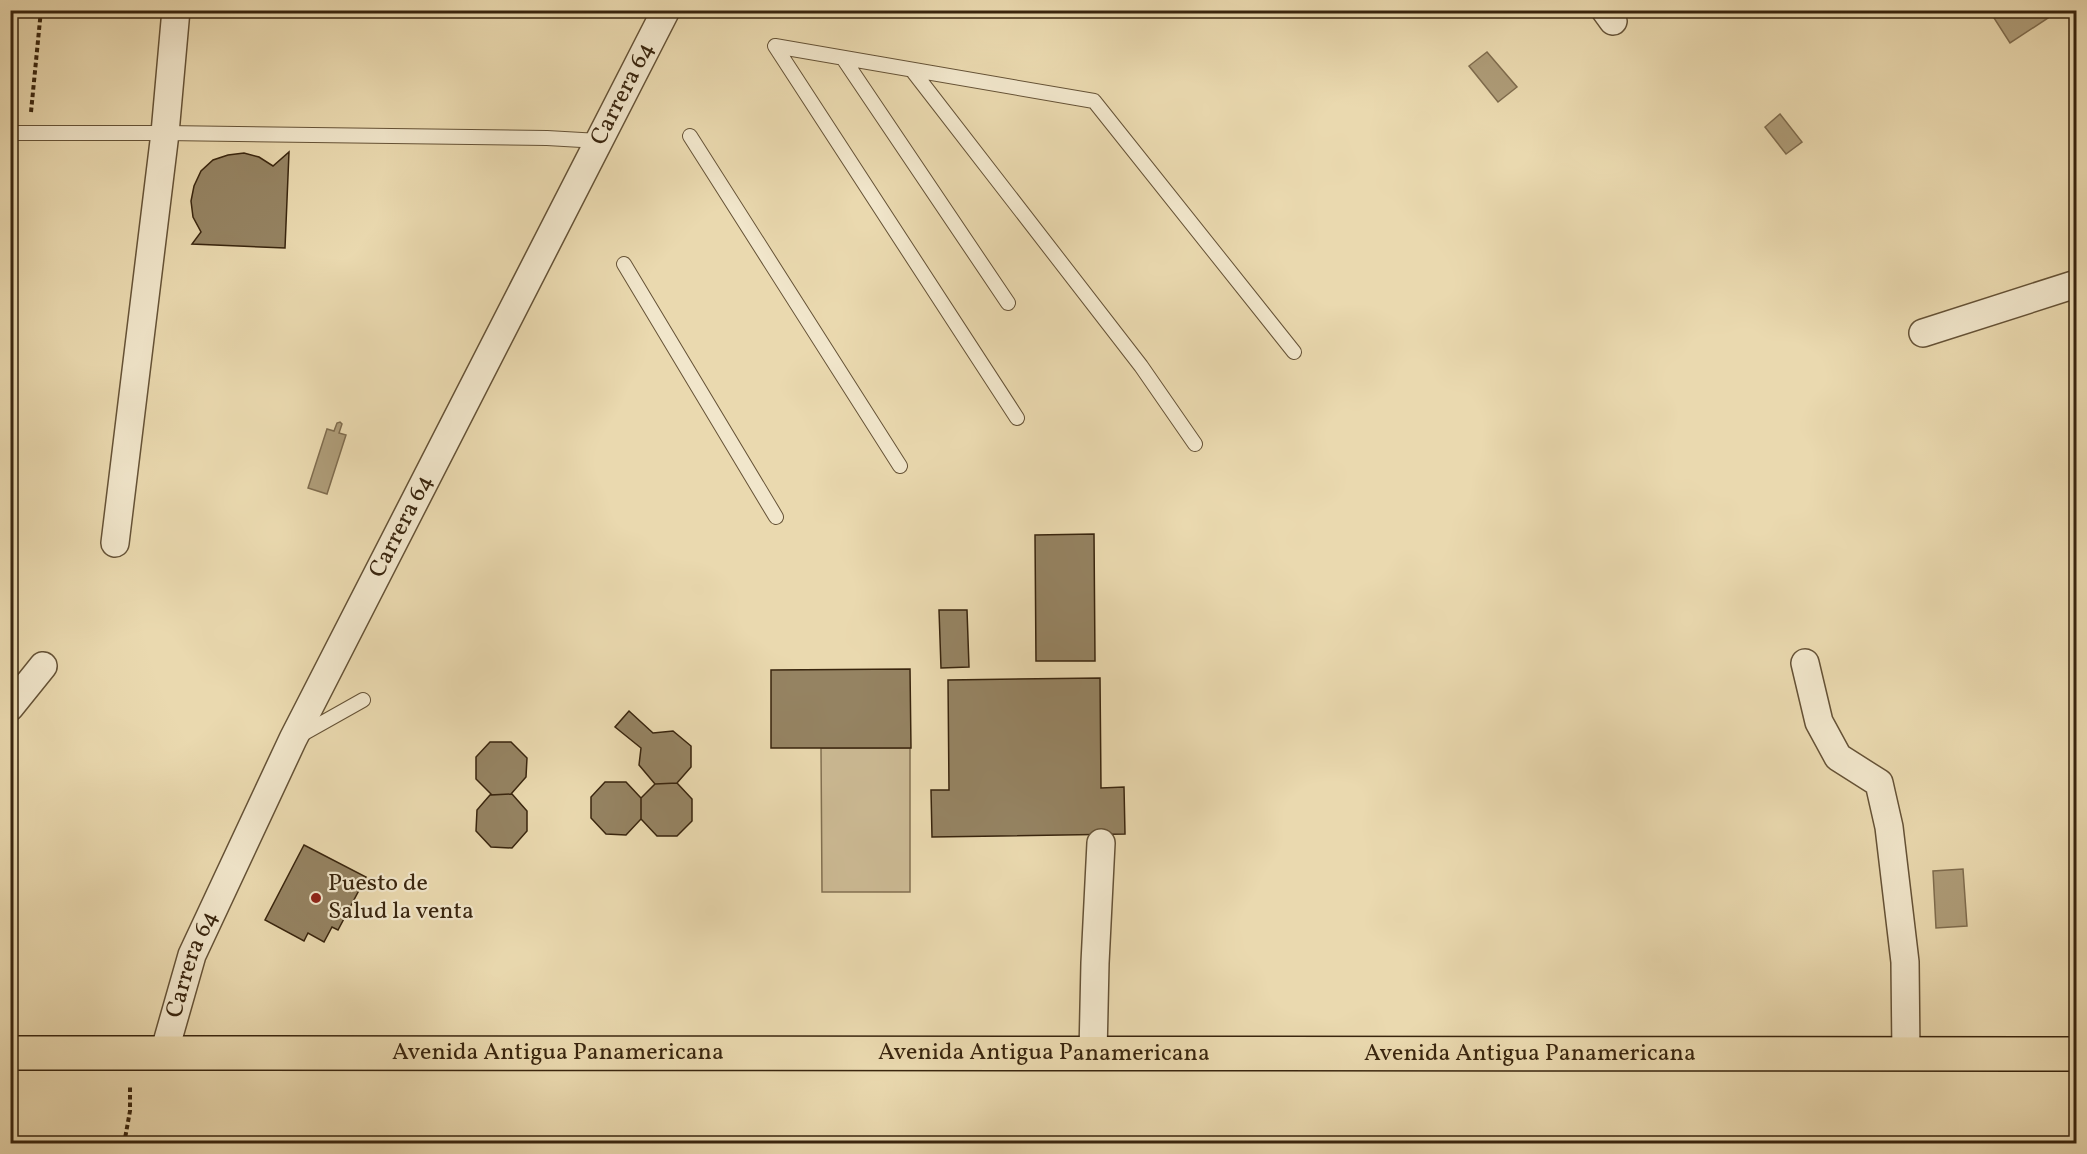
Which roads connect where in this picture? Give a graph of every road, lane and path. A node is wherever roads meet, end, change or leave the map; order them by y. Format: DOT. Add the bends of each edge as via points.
graph roads {
  1 [pos="41,10"];
  2 [pos="176,10"];
  3 [pos="666,10"];
  4 [pos="843,58"];
  5 [pos="912,70"];
  6 [pos="165,132"];
  7 [pos="10,133"];
  8 [pos="29,134"];
  9 [pos="690,136"];
  10 [pos="599,141"];
  11 [pos="624,264"];
  12 [pos="2076,284"];
  13 [pos="1008,303"];
  14 [pos="1923,333"];
  15 [pos="1294,352"];
  16 [pos="1017,418"];
  17 [pos="1195,444"];
  18 [pos="900,466"];
  19 [pos="777,517"];
  20 [pos="115,543"];
  21 [pos="1805,663"];
  22 [pos="43,666"];
  23 [pos="363,700"];
  24 [pos="10,707"];
  25 [pos="293,739"];
  26 [pos="1101,843"];
  27 [pos="10,1053"];
  28 [pos="129,1053"];
  29 [pos="164,1053"];
  30 [pos="1093,1053"];
  31 [pos="1906,1054"];
  32 [pos="2076,1054"];
  33 [pos="124,1143"];
  1 -- 8 [label="path"];
  2 -- 6 [label="street"];
  3 -- 10 [label="street, Carrera 64"];
  4 -- 5 [label="lane"];
  4 -- 13 [label="lane"];
  4 -- 16 [label="lane" via="775,46"];
  5 -- 15 [label="lane" via="1094,101"];
  5 -- 17 [label="lane" via="1141,366"];
  6 -- 8 [label="lane"];
  6 -- 10 [label="lane"];
  6 -- 20 [label="street"];
  7 -- 8 [label="lane"];
  9 -- 18 [label="lane"];
  10 -- 25 [label="street, Carrera 64"];
  11 -- 19 [label="lane"];
  12 -- 14 [label="street"];
  21 -- 31 [label="street" via="1819,722 1838,757 1879,783 1889,827 1905,962"];
  22 -- 24 [label="street"];
  23 -- 25 [label="lane"];
  25 -- 29 [label="street, Carrera 64" via="192,955"];
  26 -- 30 [label="street"];
  27 -- 28 [label="main road, Avenida Antigua Panamericana"];
  28 -- 29 [label="main road, Avenida Antigua Panamericana"];
  28 -- 33 [label="path" via="130,1111"];
  29 -- 30 [label="main road, Avenida Antigua Panamericana"];
  30 -- 31 [label="main road, Avenida Antigua Panamericana"];
  31 -- 32 [label="main road, Avenida Antigua Panamericana"];
}
